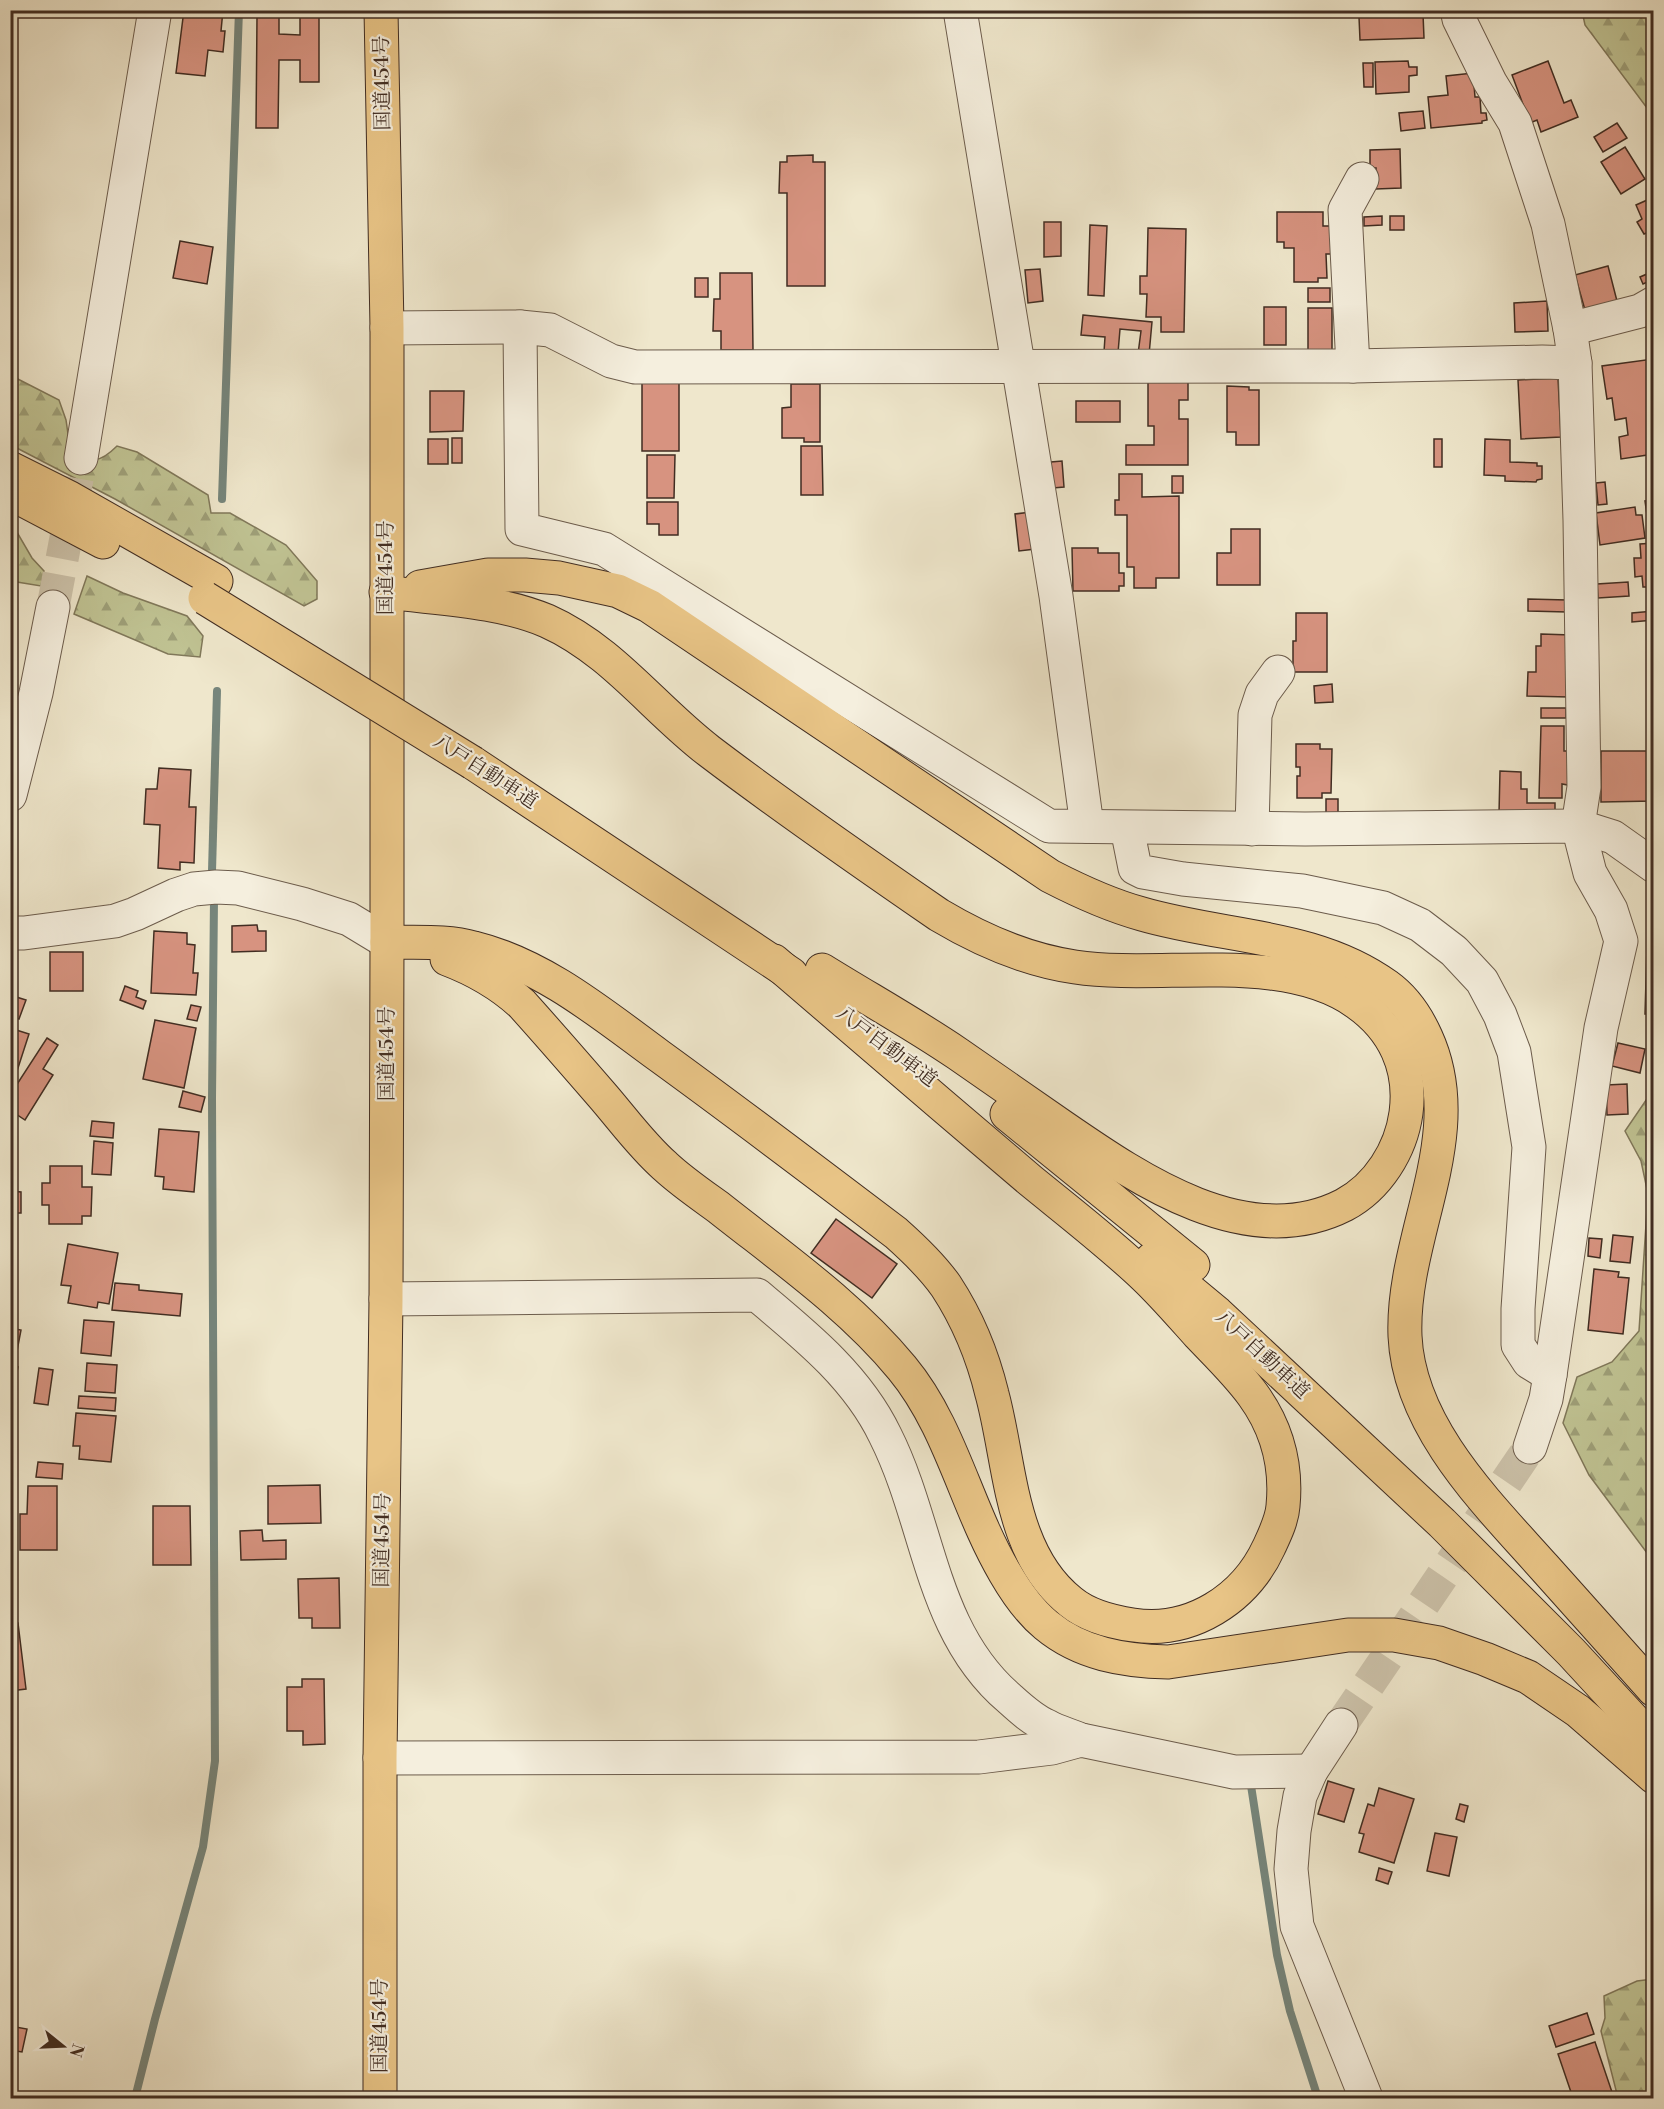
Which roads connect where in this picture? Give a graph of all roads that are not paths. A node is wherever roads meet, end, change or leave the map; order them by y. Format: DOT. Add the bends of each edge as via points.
graph roads {
  1 [pos="155,10"];
  2 [pos="381,10"];
  3 [pos="960,10"];
  4 [pos="1457,10"];
  5 [pos="1362,178"];
  6 [pos="1653,303"];
  7 [pos="519,327"];
  8 [pos="387,328"];
  9 [pos="1570,329"];
  10 [pos="1575,363"];
  11 [pos="1018,366"];
  12 [pos="1353,366"];
  13 [pos="81,458"];
  14 [pos="10,468"];
  15 [pos="10,494"];
  16 [pos="210,589"];
  17 [pos="386,592"];
  18 [pos="53,607"];
  19 [pos="1278,672"];
  20 [pos="476,753"];
  21 [pos="10,795"];
  22 [pos="1087,826"];
  23 [pos="1578,826"];
  24 [pos="1128,828"];
  25 [pos="1252,829"];
  26 [pos="1653,866"];
  27 [pos="10,933"];
  28 [pos="387,942"];
  29 [pos="774,962"];
  30 [pos="822,970"];
  31 [pos="386,1299"];
  32 [pos="1550,1375"];
  33 [pos="1530,1447"];
  34 [pos="1653,1690"];
  35 [pos="1653,1709"];
  36 [pos="1341,1725"];
  37 [pos="1081,1740"];
  38 [pos="1653,1742"];
  39 [pos="380,1758"];
  40 [pos="1311,1771"];
  41 [pos="1653,1777"];
  42 [pos="380,2098"];
  43 [pos="1366,2098"];
  1 -- 13 [label="street"];
  2 -- 8 [label="highway, 国道454号"];
  3 -- 11 [label="street"];
  4 -- 9 [label="street" via="1490,82 1515,123 1548,224"];
  5 -- 12 [label="street" via="1345,210"];
  6 -- 9 [label="street" via="1640,311"];
  7 -- 8 [label="street"];
  7 -- 11 [label="street" via="550,330 611,362 635,367"];
  7 -- 22 [label="street" via="522,529 604,549 1049,826"];
  8 -- 17 [label="highway, 国道454号"];
  9 -- 10 [label="street"];
  10 -- 12 [label="street"];
  10 -- 23 [label="street" via="1584,787"];
  11 -- 12 [label="street"];
  11 -- 22 [label="street" via="1056,596"];
  14 -- 16 [label="highway, 八戸自動車道" via="70,498"];
  15 -- 16 [label="highway, 八戸自動車道"];
  16 -- 20 [label="highway, 八戸自動車道"];
  17 -- 28 [label="highway, 国道454号"];
  17 -- 30 [label="highway" via="514,610 547,621 579,639 605,657 708,750 939,915 995,945 1075,968 1278,974 1307,979 1354,1000 1388,1031 1399,1051 1406,1073 1405,1122 1386,1166 1371,1185 1346,1204 1308,1219 1257,1220 1227,1214 1162,1190 1124,1169 954,1052"];
  17 -- 34 [label="highway" via="488,575 569,580 618,591 649,606 1050,876 1142,914 1315,950 1367,973 1389,988 1408,1005 1422,1026 1437,1066 1443,1101 1441,1133 1406,1307 1407,1359 1414,1383 1454,1461"];
  18 -- 21 [label="street"];
  19 -- 25 [label="street" via="1262,694 1255,715"];
  20 -- 29 [label="highway, 八戸自動車道"];
  20 -- 30 [label="highway, 八戸自動車道"];
  22 -- 24 [label="street"];
  23 -- 25 [label="street"];
  23 -- 26 [label="street" via="1613,837"];
  23 -- 32 [label="street" via="1590,873 1611,910 1621,941 1601,1028"];
  24 -- 25 [label="street"];
  24 -- 32 [label="street" via="1135,868 1143,872 1302,891 1383,908 1420,925 1454,951 1482,981 1515,1052 1529,1147 1518,1345 1529,1362"];
  27 -- 28 [label="street" via="115,921 176,895 216,887 238,888 349,919"];
  28 -- 29 [label="highway" via="474,947 529,969 560,987 685,1074 921,1256 946,1287 981,1358 1015,1503 1032,1553 1043,1572 1074,1604 1103,1618 1142,1627 1190,1621 1231,1598 1264,1558 1283,1509 1280,1449 1253,1395 1144,1276"];
  28 -- 31 [label="highway, 国道454号"];
  28 -- 41 [label="highway" via="467,967 505,988 664,1166 813,1283 886,1349 934,1417 987,1539 1014,1587 1045,1624 1065,1639 1088,1650 1140,1662 1168,1662 1348,1635 1394,1635 1439,1643 1528,1677 1578,1711"];
  29 -- 38 [label="highway, 八戸自動車道" via="1007,1138 1217,1313 1442,1523"];
  30 -- 35 [label="highway, 八戸自動車道" via="1043,1141 1205,1275 1456,1507"];
  31 -- 37 [label="street" via="757,1295 820,1348 862,1397 885,1434 901,1471 940,1595 976,1665 1024,1711 1046,1726"];
  31 -- 39 [label="highway, 国道454号"];
  32 -- 33 [label="street"];
  36 -- 40 [label="street"];
  37 -- 39 [label="street" via="1052,1748 979,1756"];
  37 -- 40 [label="street" via="1234,1772"];
  39 -- 42 [label="highway, 国道454号"];
  40 -- 43 [label="street" via="1300,1796 1294,1831 1291,1869 1297,1926"];
}
